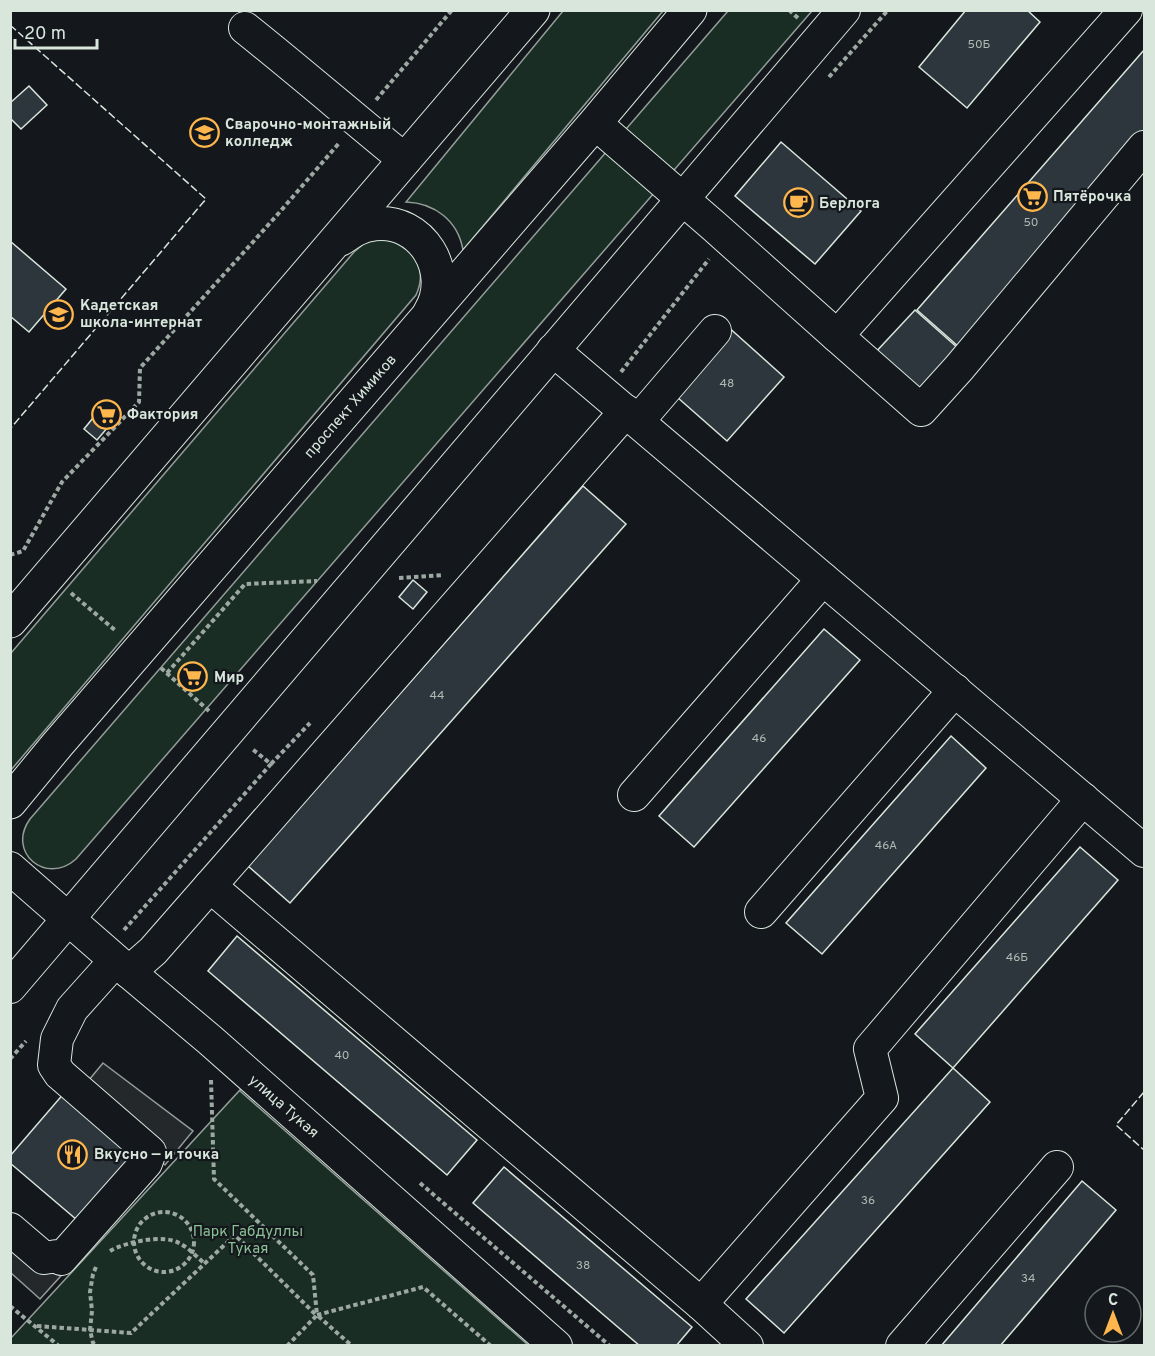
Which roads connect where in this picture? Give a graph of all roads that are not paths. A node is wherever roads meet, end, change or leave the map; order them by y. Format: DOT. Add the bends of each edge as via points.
graph roads {
  1 [pos="533,10"];
  2 [pos="690,10"];
  3 [pos="844,10"];
  4 [pos="1126,10"];
  5 [pos="245,27"];
  6 [pos="595,123"];
  7 [pos="1144,147"];
  8 [pos="405,160"];
  9 [pos="683,199"];
  10 [pos="334,243"];
  11 [pos="426,318"];
  12 [pos="715,331"];
  13 [pos="837,336"];
  14 [pos="553,350"];
  15 [pos="623,409"];
  16 [pos="824,579"];
  17 [pos="10,621"];
  18 [pos="955,690"];
  19 [pos="634,795"];
  20 [pos="1083,799"];
  21 [pos="10,802"];
  22 [pos="1144,851"];
  23 [pos="10,868"];
  24 [pos="210,886"];
  25 [pos="761,912"];
  26 [pos="68,920"];
  27 [pos="122,967"];
  28 [pos="10,987"];
  29 [pos="1058,1167"];
  30 [pos="10,1229"];
  31 [pos="700,1304"];
  32 [pos="741,1343"];
  33 [pos="556,1346"];
  34 [pos="902,1346"];
  1 -- 8 [label="main road"];
  2 -- 6 [label="main road, проспект Химиков"];
  3 -- 9 [label="street"];
  4 -- 13 [label="street"];
  5 -- 8 [label="street"];
  6 -- 9 [label="street"];
  6 -- 11 [label="main road, проспект Химиков"];
  7 -- 13 [label="street" via="921,410"];
  8 -- 10 [label="main road"];
  9 -- 13 [label="street"];
  9 -- 14 [label="street"];
  10 -- 11 [label="main road" via="354,230 375,224 398,226 418,237 432,254 439,276 436,299"];
  10 -- 17 [label="main road"];
  11 -- 21 [label="main road, проспект Химиков"];
  12 -- 15 [label="street"];
  14 -- 15 [label="street"];
  14 -- 26 [label="street"];
  15 -- 16 [label="street"];
  15 -- 24 [label="street"];
  16 -- 18 [label="street"];
  16 -- 19 [label="street"];
  18 -- 20 [label="street"];
  18 -- 25 [label="street"];
  20 -- 22 [label="street"];
  20 -- 31 [label="street" via="870,1048 882,1098"];
  23 -- 26 [label="street, улица Тукая"];
  24 -- 27 [label="street" via="153,951"];
  24 -- 31 [label="street"];
  26 -- 27 [label="street, улица Тукая"];
  26 -- 28 [label="street"];
  27 -- 30 [label="street" via="72,1009 57,1039 54,1065 150,1152 146,1163 61,1259 44,1258"];
  27 -- 33 [label="street, улица Тукая"];
  29 -- 34 [label="street"];
  31 -- 32 [label="street"];
}
